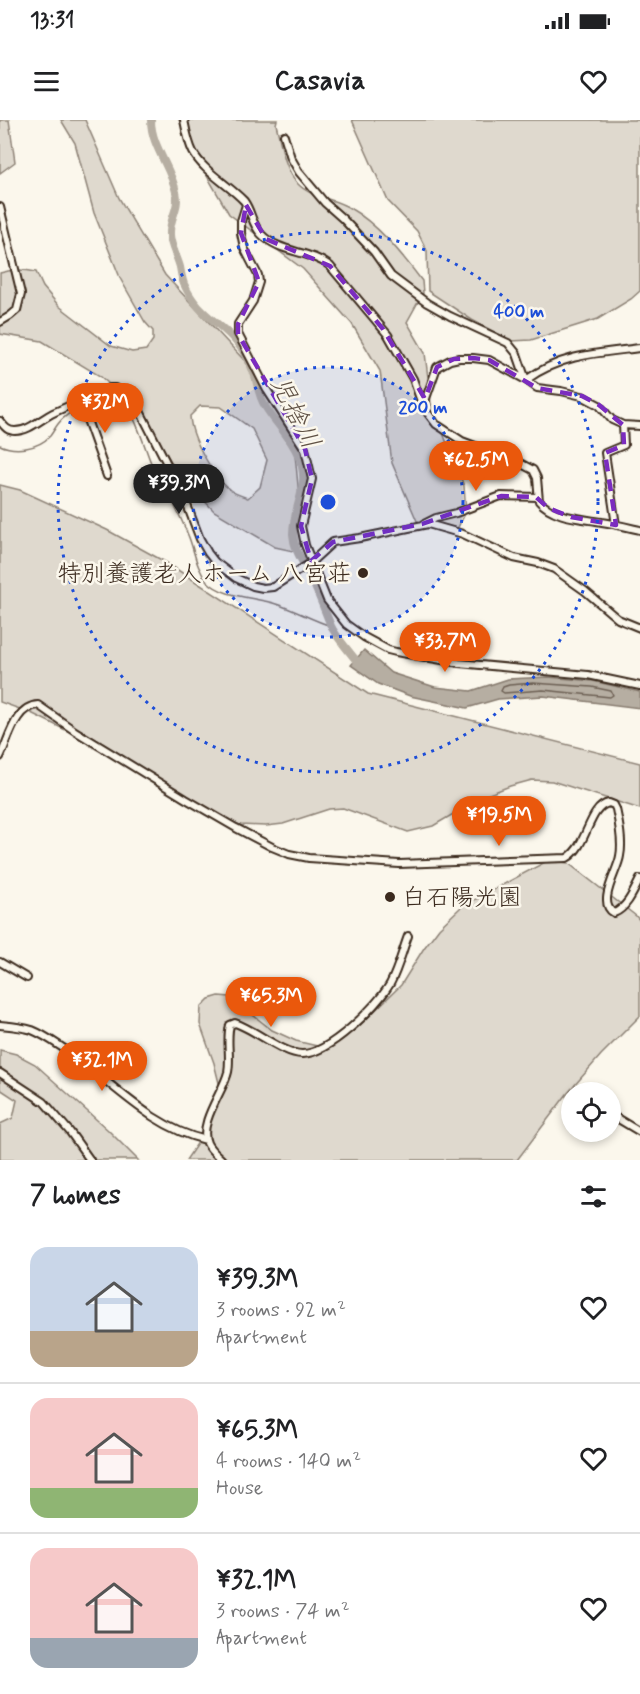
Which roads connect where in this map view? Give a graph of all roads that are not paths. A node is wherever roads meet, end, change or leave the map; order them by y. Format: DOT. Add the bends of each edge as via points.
graph roads {
  1 [pos="184,120"];
  2 [pos="284,135"];
  3 [pos="246,204"];
  4 [pos="0,207"];
  5 [pos="0,322"];
  6 [pos="640,348"];
  7 [pos="526,380"];
  8 [pos="80,400"];
  9 [pos="423,407"];
  10 [pos="0,421"];
  11 [pos="623,425"];
  12 [pos="640,426"];
  13 [pos="106,476"];
  14 [pos="538,497"];
  15 [pos="422,524"];
  16 [pos="616,525"];
  17 [pos="640,530"];
  18 [pos="310,563"];
  19 [pos="640,628"];
  20 [pos="640,686"];
  21 [pos="0,757"];
  22 [pos="640,879"];
  23 [pos="408,936"];
  24 [pos="0,962"];
  25 [pos="27,978"];
  26 [pos="0,1025"];
  27 [pos="0,1073"];
  28 [pos="621,1121"];
  29 [pos="640,1132"];
  30 [pos="206,1140"];
  31 [pos="90,1160"];
  32 [pos="222,1160"];
  1 -- 3 [label="street" via="197,158"];
  2 -- 7 [label="street" via="291,158 304,178 391,276 427,303 508,343 517,354"];
  3 -- 9 [label="street" via="254,225 266,239 330,266 388,335 413,379"];
  3 -- 18 [label="street" via="241,233 244,248 260,278 253,301 238,324 238,334 267,390 305,449 312,479 301,526"];
  4 -- 5 [label="street" via="21,294 14,313"];
  6 -- 7 [label="street" via="579,355 541,369"];
  7 -- 9 [label="street" via="489,360 454,359 435,369"];
  7 -- 11 [label="street" via="537,388 582,396"];
  8 -- 10 [label="street" via="21,430 5,428"];
  8 -- 13 [label="street"];
  8 -- 18 [label="street" via="112,388 132,401 150,428 200,539 215,562 236,578 253,586 273,588"];
  9 -- 14 [label="street" via="436,424 459,440 533,470"];
  11 -- 12 [label="street"];
  11 -- 16 [label="street" via="624,446 605,453"];
  14 -- 15 [label="street" via="501,496"];
  14 -- 16 [label="street" via="543,506 571,517"];
  15 -- 18 [label="street" via="333,542"];
  15 -- 19 [label="street" via="436,525 554,569 618,620"];
  16 -- 17 [label="street"];
  18 -- 20 [label="street" via="327,600 346,624 388,650 459,663 588,675"];
  21 -- 22 [label="street" via="19,714 39,705 186,799 272,847 309,858 399,864 567,858 578,850 599,807 609,803 616,809 621,853 608,895 608,909 620,910"];
  23 -- 30 [label="street" via="392,980 380,999 357,1023 321,1048 297,1053 245,1026 230,1025 229,1070 208,1120"];
  24 -- 25 [label="street"];
  26 -- 30 [label="street" via="41,1034 155,1119"];
  27 -- 31 [label="street" via="44,1102"];
  28 -- 29 [label="street"];
  30 -- 32 [label="street"];
}
